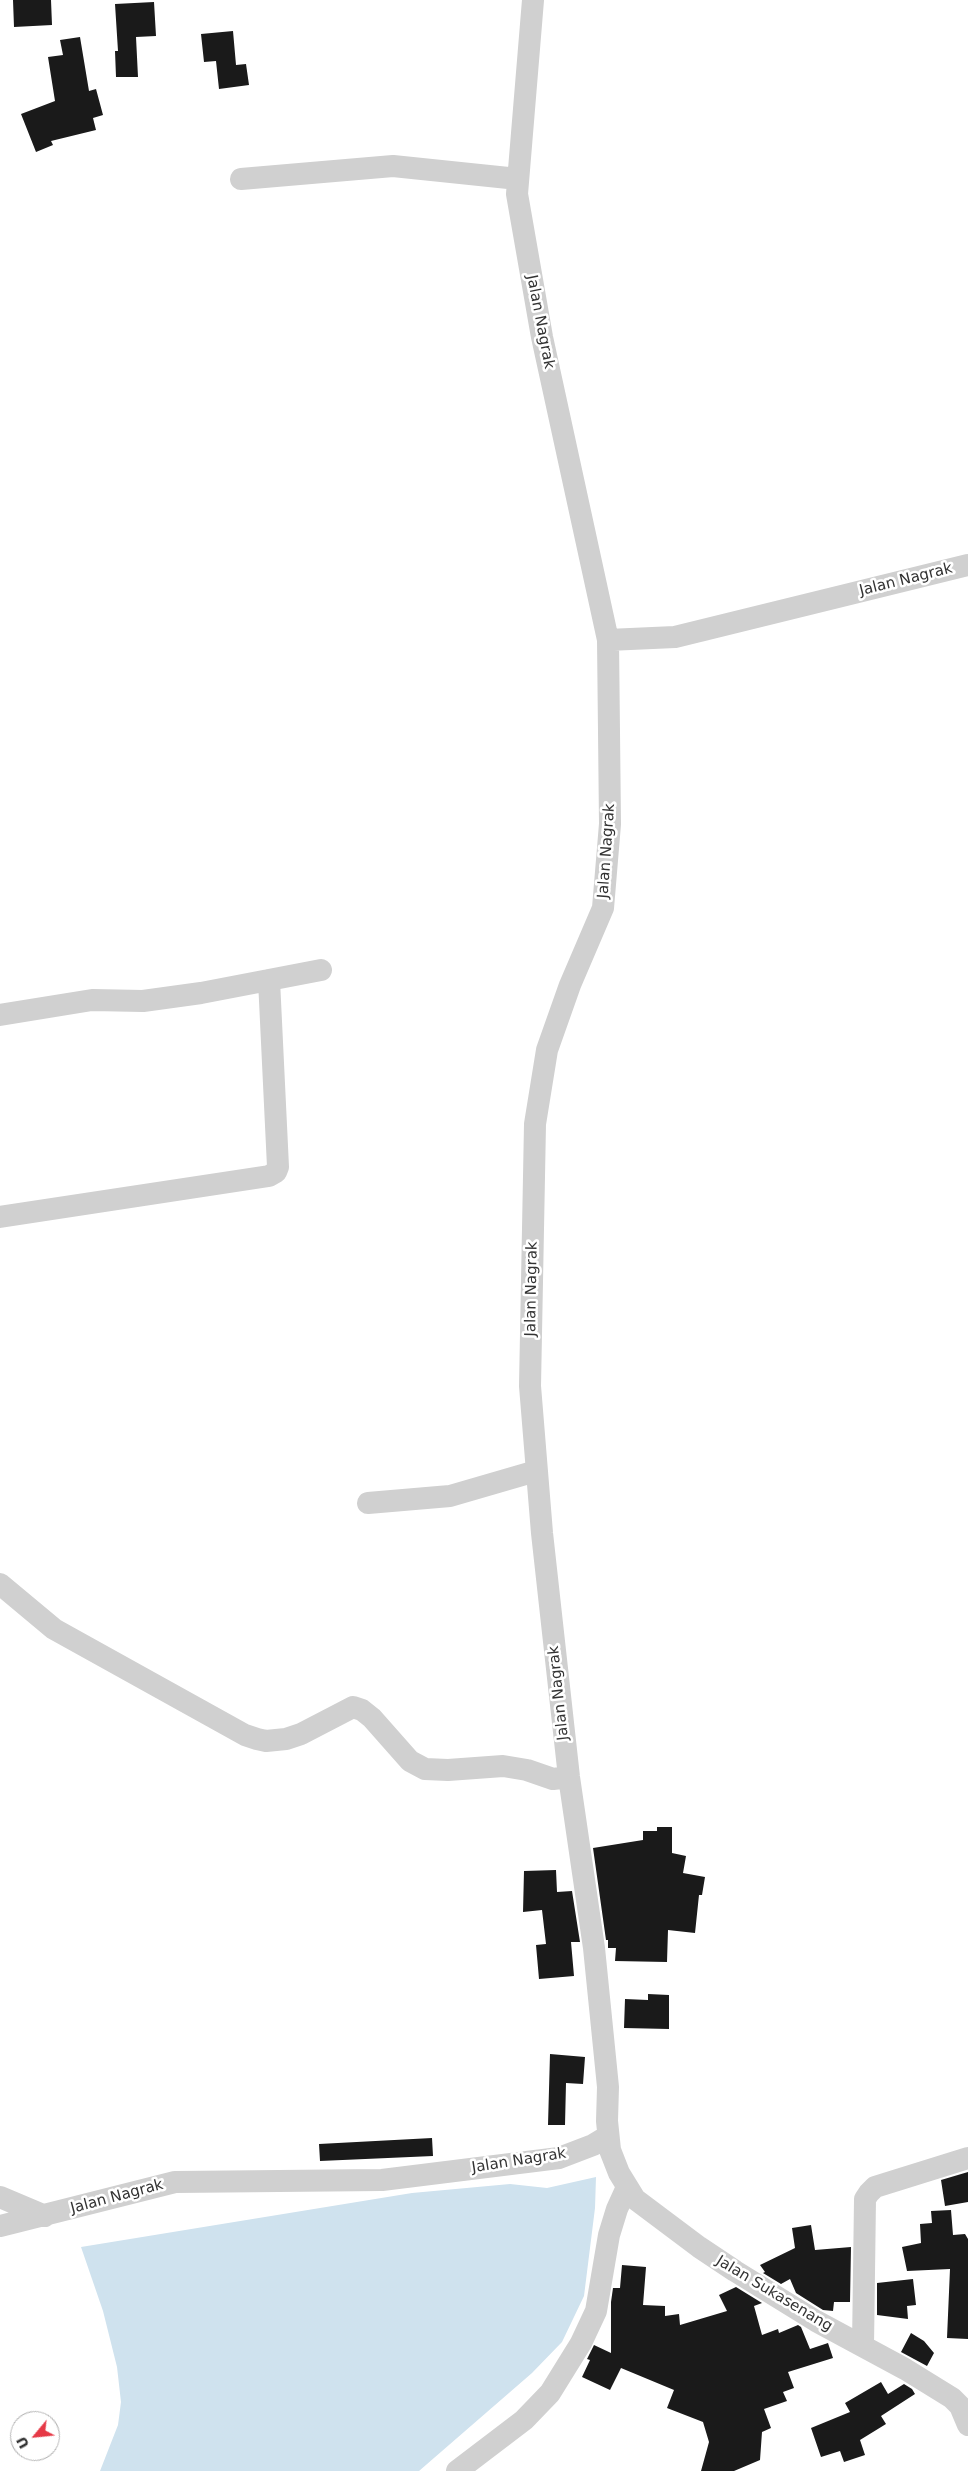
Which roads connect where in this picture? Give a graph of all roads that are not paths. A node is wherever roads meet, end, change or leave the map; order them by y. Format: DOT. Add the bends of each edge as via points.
graph roads {
  1 [pos="533,0"];
  2 [pos="518,179"];
  3 [pos="241,180"];
  4 [pos="968,565"];
  5 [pos="608,640"];
  6 [pos="321,970"];
  7 [pos="269,980"];
  8 [pos="0,1015"];
  9 [pos="0,1218"];
  10 [pos="536,1471"];
  11 [pos="368,1503"];
  12 [pos="0,1584"];
  13 [pos="569,1777"];
  14 [pos="608,2136"];
  15 [pos="968,2158"];
  16 [pos="627,2187"];
  17 [pos="0,2198"];
  18 [pos="45,2216"];
  19 [pos="0,2226"];
  20 [pos="863,2346"];
  21 [pos="968,2425"];
  22 [pos="458,2471"];
  1 -- 2 [label="street, Jalan Nagrak"];
  2 -- 3 [label="street" via="393,166"];
  2 -- 5 [label="street, Jalan Nagrak" via="517,194 542,337"];
  4 -- 5 [label="street, Jalan Nagrak" via="676,637"];
  5 -- 10 [label="street, Jalan Nagrak" via="610,824 603,908 570,985 548,1050 535,1124 530,1386"];
  6 -- 7 [label="street"];
  7 -- 8 [label="street" via="143,1001 92,1000"];
  7 -- 9 [label="street" via="276,1172 270,1176"];
  10 -- 11 [label="street" via="450,1496"];
  10 -- 13 [label="street, Jalan Nagrak"];
  12 -- 13 [label="street" via="54,1629 256,1739 286,1739 301,1734 352,1707 372,1718 410,1762 425,1769 503,1766 553,1779"];
  13 -- 14 [label="street, Jalan Nagrak" via="594,1948 608,2087"];
  14 -- 16 [label="street, Jalan Sukasenang" via="614,2163"];
  14 -- 18 [label="street, Jalan Nagrak" via="559,2158 382,2180 175,2182"];
  15 -- 20 [label="street" via="875,2187 865,2199"];
  16 -- 20 [label="street, Jalan Sukasenang" via="635,2199 699,2247 816,2321"];
  16 -- 22 [label="street" via="609,2235 596,2311 581,2343 550,2393 524,2420"];
  17 -- 18 [label="street"];
  18 -- 19 [label="street, Jalan Nagrak"];
  20 -- 21 [label="street, Jalan Sukasenang" via="952,2398 960,2406"];
}
